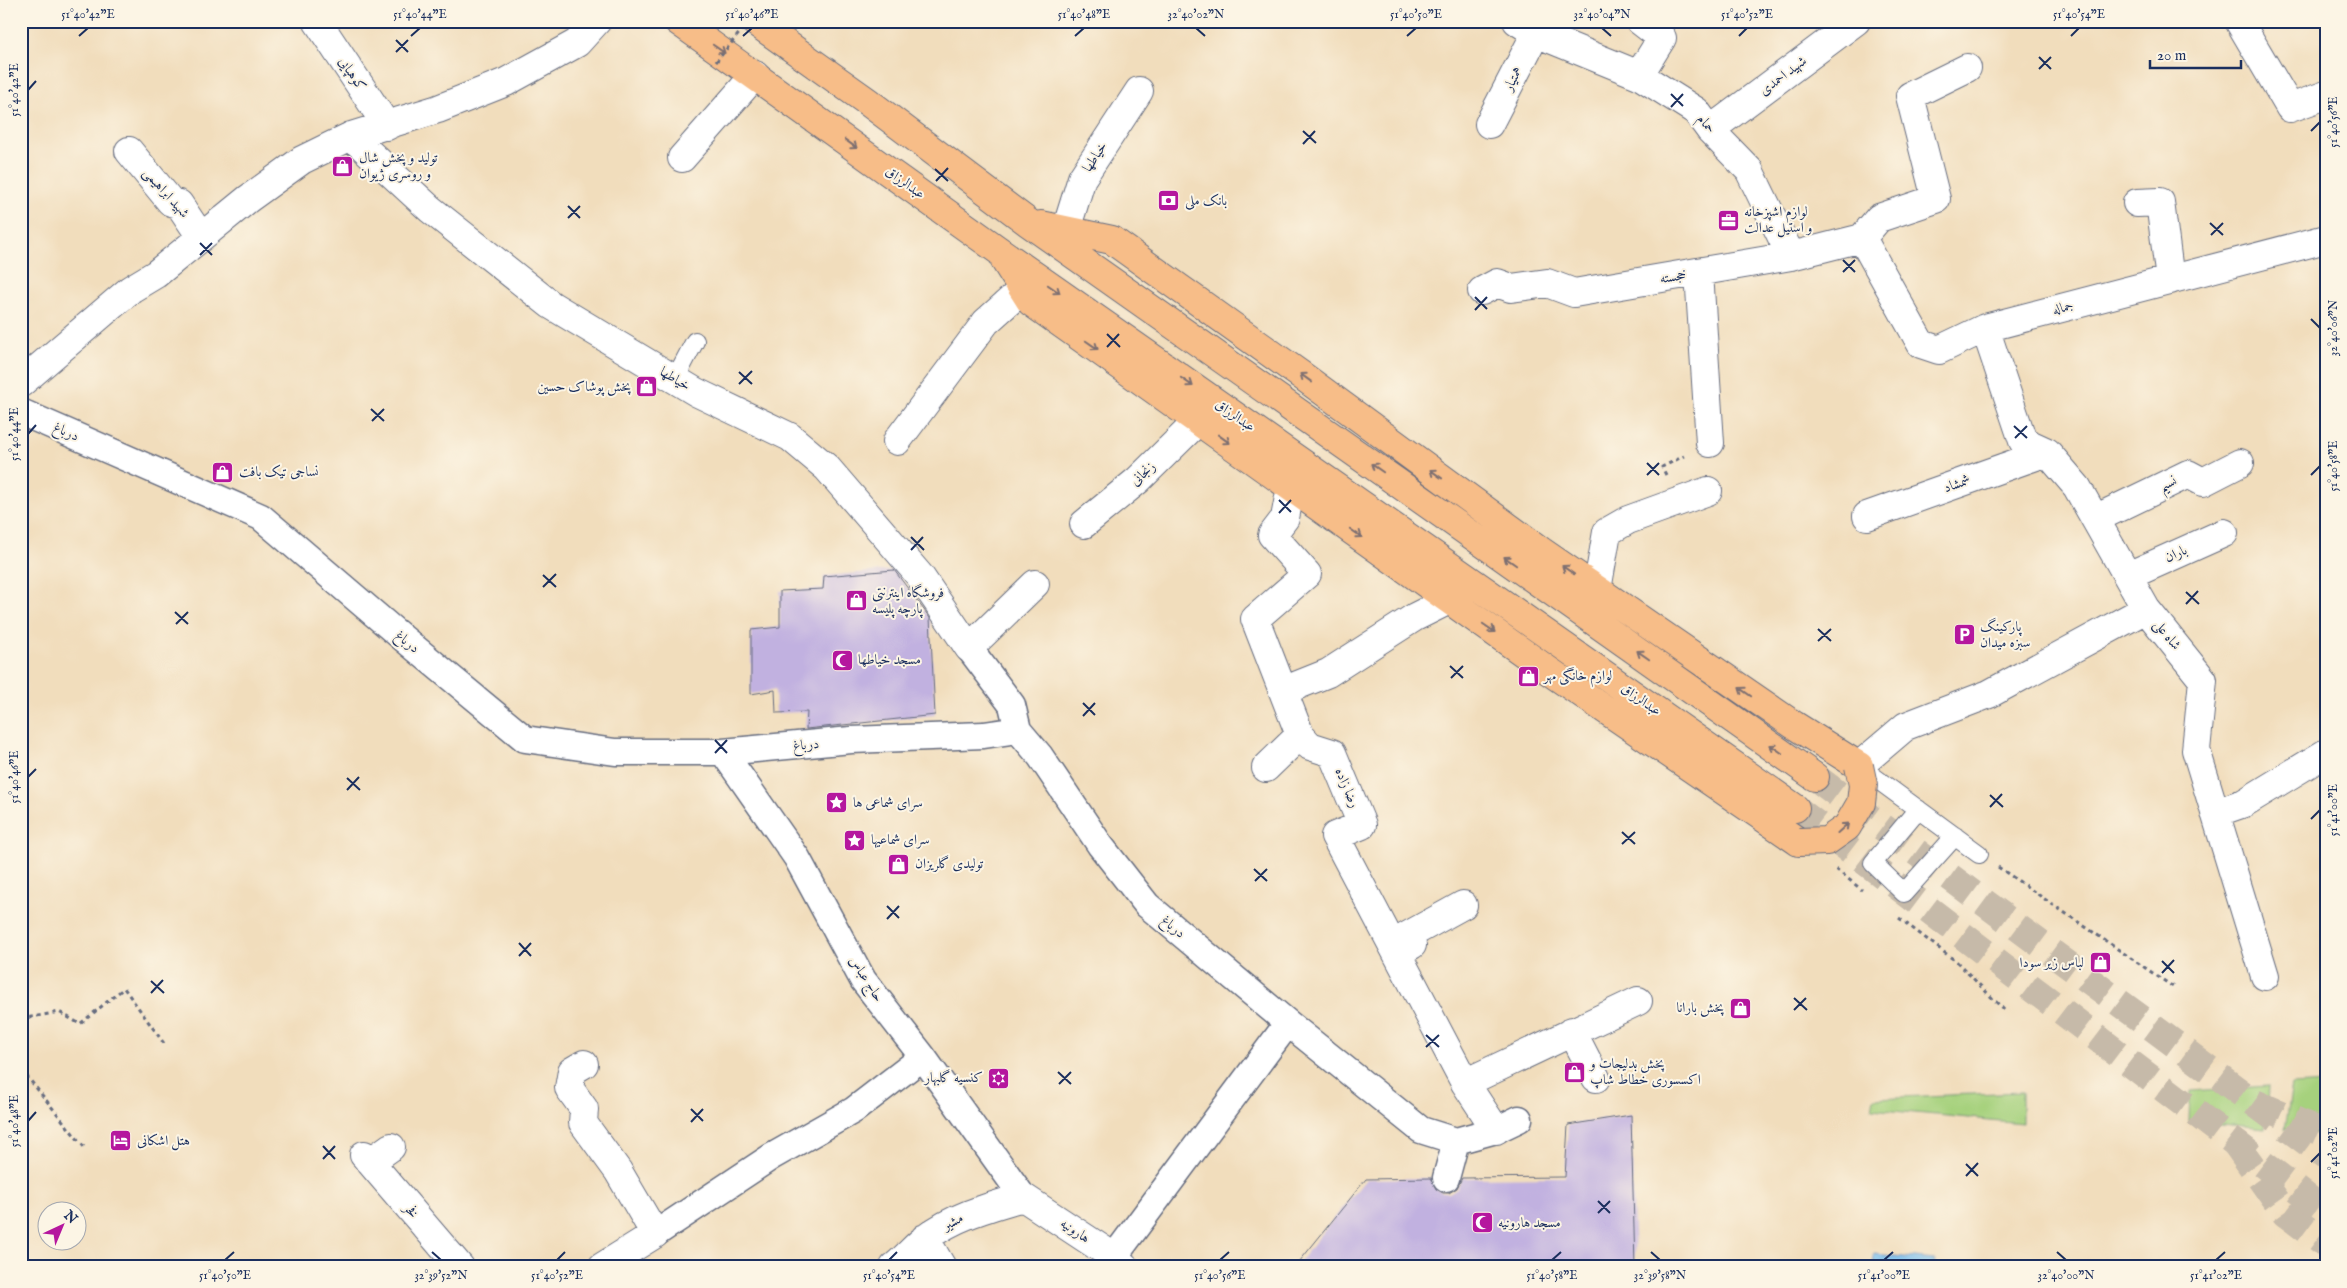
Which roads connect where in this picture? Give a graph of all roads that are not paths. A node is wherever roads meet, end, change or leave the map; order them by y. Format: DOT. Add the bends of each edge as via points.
graph roads {
  1 [pos="317,21"];
  2 [pos="597,21"];
  3 [pos="678,21"];
  4 [pos="754,21"];
  5 [pos="1640,21"];
  6 [pos="1856,21"];
  7 [pos="2240,23"];
  8 [pos="1527,27"];
  9 [pos="1967,68"];
  10 [pos="755,75"];
  11 [pos="1639,75"];
  12 [pos="1139,91"];
  13 [pos="2326,95"];
  14 [pos="1489,124"];
  15 [pos="387,126"];
  16 [pos="1710,130"];
  17 [pos="351,136"];
  18 [pos="128,150"];
  19 [pos="682,158"];
  20 [pos="2137,203"];
  21 [pos="1029,223"];
  22 [pos="1066,230"];
  23 [pos="201,237"];
  24 [pos="1862,238"];
  25 [pos="2326,239"];
  26 [pos="998,250"];
  27 [pos="1791,256"];
  28 [pos="1699,273"];
  29 [pos="2170,280"];
  30 [pos="1023,289"];
  31 [pos="1482,291"];
  32 [pos="1985,328"];
  33 [pos="695,340"];
  34 [pos="675,378"];
  35 [pos="21,383"];
  36 [pos="21,412"];
  37 [pos="1198,421"];
  38 [pos="896,441"];
  39 [pos="1710,443"];
  40 [pos="2047,452"];
  41 [pos="2240,463"];
  42 [pos="1291,487"];
  43 [pos="1708,491"];
  44 [pos="1868,516"];
  45 [pos="2095,519"];
  46 [pos="1084,524"];
  47 [pos="2224,533"];
  48 [pos="2128,576"];
  49 [pos="1035,584"];
  50 [pos="1597,590"];
  51 [pos="1449,600"];
  52 [pos="2146,609"];
  53 [pos="969,648"];
  54 [pos="1283,691"];
  55 [pos="1018,730"];
  56 [pos="1300,735"];
  57 [pos="723,752"];
  58 [pos="2326,753"];
  59 [pos="1859,766"];
  60 [pos="1266,768"];
  61 [pos="1815,777"];
  62 [pos="1795,808"];
  63 [pos="1918,809"];
  64 [pos="2216,813"];
  65 [pos="1955,836"];
  66 [pos="1979,854"];
  67 [pos="1463,905"];
  68 [pos="1397,953"];
  69 [pos="2265,976"];
  70 [pos="1638,1001"];
  71 [pos="1288,1023"];
  72 [pos="1572,1031"];
  73 [pos="923,1057"];
  74 [pos="584,1064"];
  75 [pos="1596,1078"];
  76 [pos="1465,1083"];
  77 [pos="1507,1124"];
  78 [pos="1456,1141"];
  79 [pos="375,1155"];
  80 [pos="1446,1178"];
  81 [pos="1023,1197"];
  82 [pos="656,1234"];
  83 [pos="926,1238"];
  84 [pos="1120,1262"];
  85 [pos="460,1267"];
  86 [pos="602,1267"];
  87 [pos="894,1267"];
  88 [pos="942,1267"];
  1 -- 15 [label="street, کوهپایی"];
  2 -- 15 [label="street" via="576,43 506,82"];
  3 -- 10 [label="main road, عبدالرزاق, one-way"];
  4 -- 21 [label="main road"];
  5 -- 11 [label="street" via="1662,38"];
  6 -- 16 [label="street, شهید احمدی"];
  7 -- 13 [label="street" via="2290,108"];
  8 -- 11 [label="street, حمام"];
  8 -- 14 [label="street, همتیار"];
  9 -- 24 [label="street" via="1910,96 1936,199 1879,218"];
  10 -- 19 [label="street"];
  10 -- 26 [label="main road, عبدالرزاق, one-way"];
  11 -- 16 [label="street, حمام" via="1696,112"];
  12 -- 22 [label="street, خیاطها" via="1082,178"];
  15 -- 17 [label="street"];
  16 -- 27 [label="street, حمام" via="1749,170"];
  17 -- 23 [label="street" via="302,160"];
  17 -- 34 [label="street, خیاطها" via="430,209 551,305"];
  18 -- 23 [label="street, شهید ابراهیمی" via="171,202 179,204"];
  20 -- 29 [label="street" via="2160,202"];
  21 -- 22 [label="main road"];
  61 -- 21 [label="main road, one-way"];
  50 -- 22 [label="main road, one-way" via="1112,240"];
  23 -- 35 [label="street" via="156,274 130,289"];
  24 -- 27 [label="street"];
  24 -- 32 [label="street, جماله" via="1921,344 1939,350"];
  25 -- 29 [label="street, جماله"];
  26 -- 30 [label="main road"];
  26 -- 62 [label="main road, عبدالرزاق, one-way"];
  27 -- 28 [label="street"];
  28 -- 31 [label="street, خجسته" via="1574,293 1547,283 1511,288 1498,282"];
  28 -- 39 [label="street, خجسته"];
  29 -- 32 [label="street, جماله"];
  30 -- 37 [label="main road, one-way" via="1031,302"];
  30 -- 38 [label="street" via="986,322"];
  32 -- 40 [label="street, شاه علی" via="2023,441"];
  33 -- 34 [label="lane"];
  34 -- 53 [label="street, خیاطها" via="696,392 790,437 827,468 920,576"];
  36 -- 57 [label="street, درباغ" via="261,517 525,739 615,752"];
  37 -- 42 [label="main road, one-way"];
  37 -- 46 [label="street, زنجانی" via="1138,480"];
  40 -- 44 [label="street, شمشاد"];
  40 -- 45 [label="street, شاه علی" via="2077,487"];
  41 -- 45 [label="street, نسیم" via="2203,482 2188,474"];
  42 -- 51 [label="main road, one-way"];
  42 -- 54 [label="street" via="1285,518 1272,535 1307,574 1255,619"];
  43 -- 50 [label="street" via="1628,520 1607,532"];
  45 -- 48 [label="street, شاه علی"];
  47 -- 48 [label="street, باران"];
  48 -- 52 [label="street, شاه علی"];
  49 -- 53 [label="street"];
  59 -- 50 [label="main road, one-way"];
  51 -- 54 [label="street" via="1415,617 1328,673"];
  51 -- 59 [label="main road, one-way, bridge" via="1799,842 1827,841 1847,826 1861,803 1863,785"];
  52 -- 59 [label="street" via="1989,694 1906,726"];
  52 -- 64 [label="street, شاه علی" via="2203,680 2196,750"];
  53 -- 55 [label="street" via="1012,705"];
  54 -- 56 [label="street"];
  55 -- 57 [label="street, درباغ" via="984,736 851,740"];
  55 -- 71 [label="street, درباغ" via="1147,905"];
  56 -- 60 [label="street"];
  56 -- 68 [label="street, رضا زاده" via="1310,746 1332,753 1362,825 1335,836"];
  57 -- 73 [label="street, حاج عباس" via="797,858 863,980"];
  58 -- 64 [label="street" via="2244,803"];
  59 -- 63 [label="lane"];
  63 -- 65 [label="lane"];
  63 -- 65 [label="lane" via="1872,863 1904,893"];
  64 -- 69 [label="street, شاه علی"];
  65 -- 66 [label="lane"];
  67 -- 68 [label="street" via="1407,936 1412,945"];
  68 -- 76 [label="street, رضا زاده"];
  70 -- 72 [label="street"];
  71 -- 78 [label="street, درباغ" via="1421,1130"];
  71 -- 84 [label="street"];
  72 -- 75 [label="street"];
  72 -- 76 [label="street"];
  73 -- 81 [label="street, حاج عباس"];
  73 -- 82 [label="street" via="854,1110 771,1157"];
  74 -- 82 [label="street" via="572,1071 569,1088 584,1109 583,1123 618,1171"];
  76 -- 77 [label="street, رضا زاده"];
  77 -- 78 [label="street"];
  78 -- 80 [label="street"];
  79 -- 85 [label="street, فخر"];
  81 -- 83 [label="street, مشیر" via="968,1214"];
  81 -- 84 [label="street, هارونیه"];
  82 -- 86 [label="street"];
  83 -- 87 [label="street, مشیر"];
  83 -- 88 [label="street"];
}
